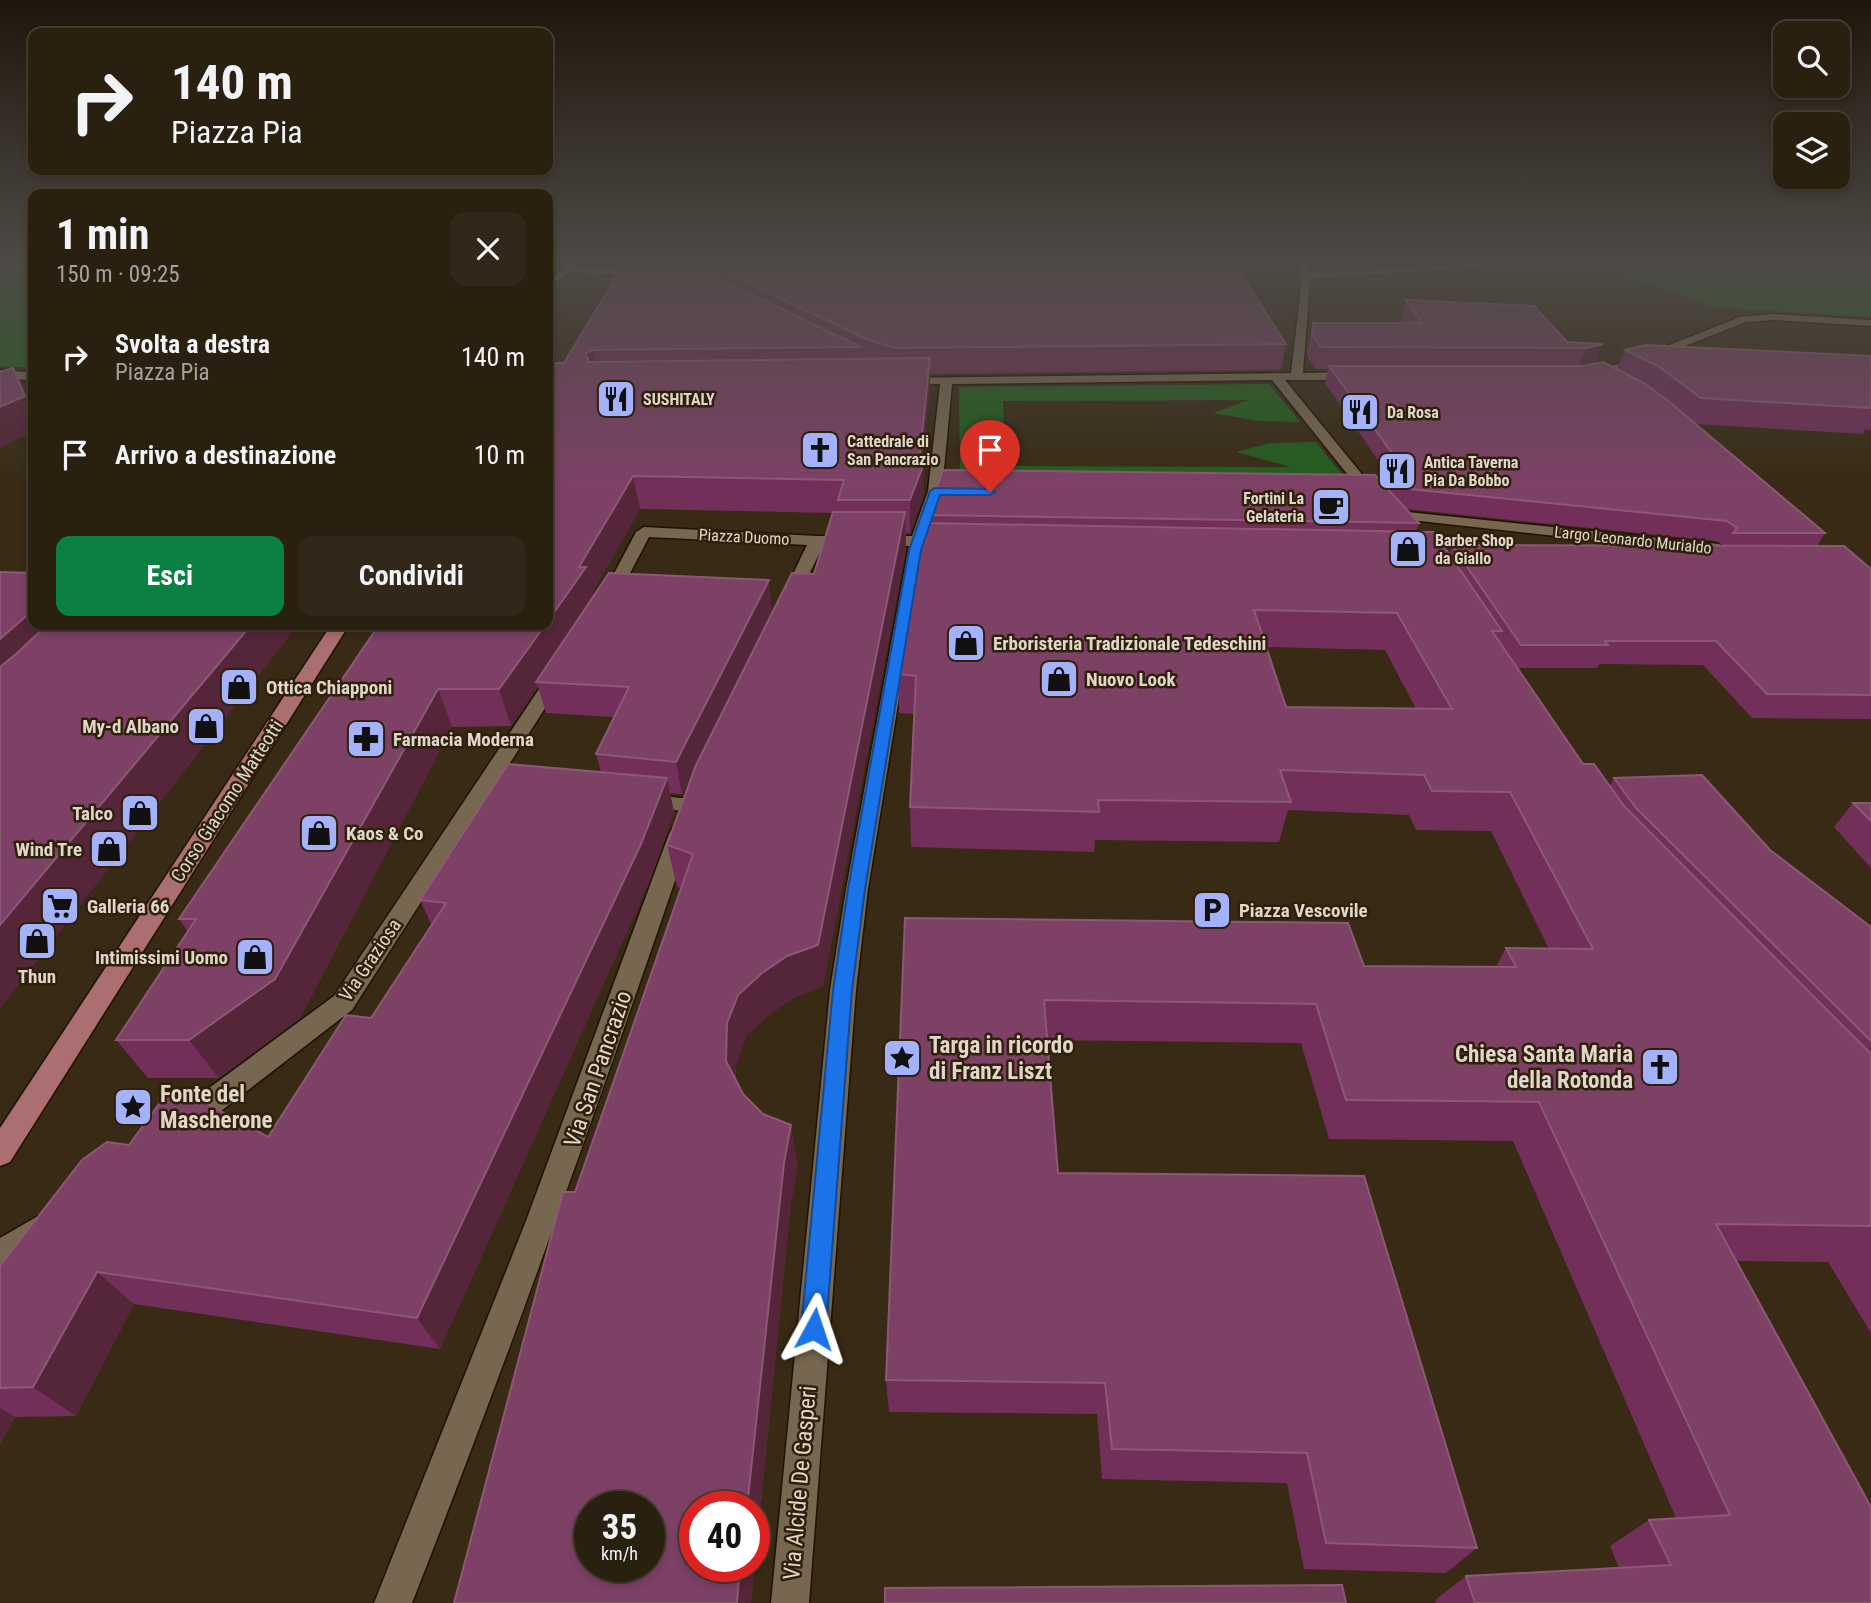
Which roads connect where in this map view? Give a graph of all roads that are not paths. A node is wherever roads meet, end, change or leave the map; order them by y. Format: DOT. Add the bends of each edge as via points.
graph roads {
  1 [pos="1300,335"];
  2 [pos="1704,335"];
  3 [pos="1597,372"];
  4 [pos="0,374"];
  5 [pos="27,376"];
  6 [pos="1275,376"];
  7 [pos="1297,376"];
  8 [pos="1363,376"];
  9 [pos="1577,377"];
  10 [pos="892,381"];
  11 [pos="946,382"];
  12 [pos="1619,383"];
  13 [pos="1388,514"];
  14 [pos="1404,532"];
  15 [pos="817,541"];
  16 [pos="922,547"];
  17 [pos="1665,560"];
  18 [pos="781,616"];
  19 [pos="595,618"];
  20 [pos="337,630"];
  21 [pos="567,660"];
  22 [pos="703,780"];
  23 [pos="486,784"];
  24 [pos="513,787"];
  25 [pos="622,798"];
  26 [pos="691,805"];
  27 [pos="164,1138"];
  28 [pos="0,1153"];
  29 [pos="65,1213"];
  30 [pos="0,1255"];
  31 [pos="393,1603"];
  32 [pos="790,1603"];
  1 -- 7 [label="street"];
  2 -- 3 [label="street"];
  3 -- 9 [label="street"];
  3 -- 12 [label="street"];
  4 -- 5 [label="street"];
  6 -- 7 [label="street"];
  6 -- 11 [label="street"];
  6 -- 13 [label="street" via="1365,496"];
  7 -- 8 [label="street"];
  10 -- 11 [label="street"];
  11 -- 16 [label="street, Via Alcide De Gasperi" via="942,491"];
  13 -- 14 [label="street"];
  13 -- 17 [label="street, Largo Leonardo Murialdo" via="1735,556"];
  15 -- 16 [label="street, Piazza Duomo"];
  15 -- 18 [label="street"];
  15 -- 19 [label="street, Piazza Duomo" via="644,532"];
  16 -- 32 [label="street, Via Alcide De Gasperi" via="857,889 843,990"];
  20 -- 28 [label="main road, Corso Giacomo Matteotti"];
  21 -- 23 [label="street, Via Graziosa"];
  22 -- 26 [label="street, Via San Pancrazio"];
  23 -- 24 [label="street"];
  23 -- 27 [label="street, Via Graziosa" via="343,1003"];
  25 -- 26 [label="street"];
  26 -- 31 [label="street, Via San Pancrazio" via="562,1171"];
  29 -- 30 [label="street"];
}
